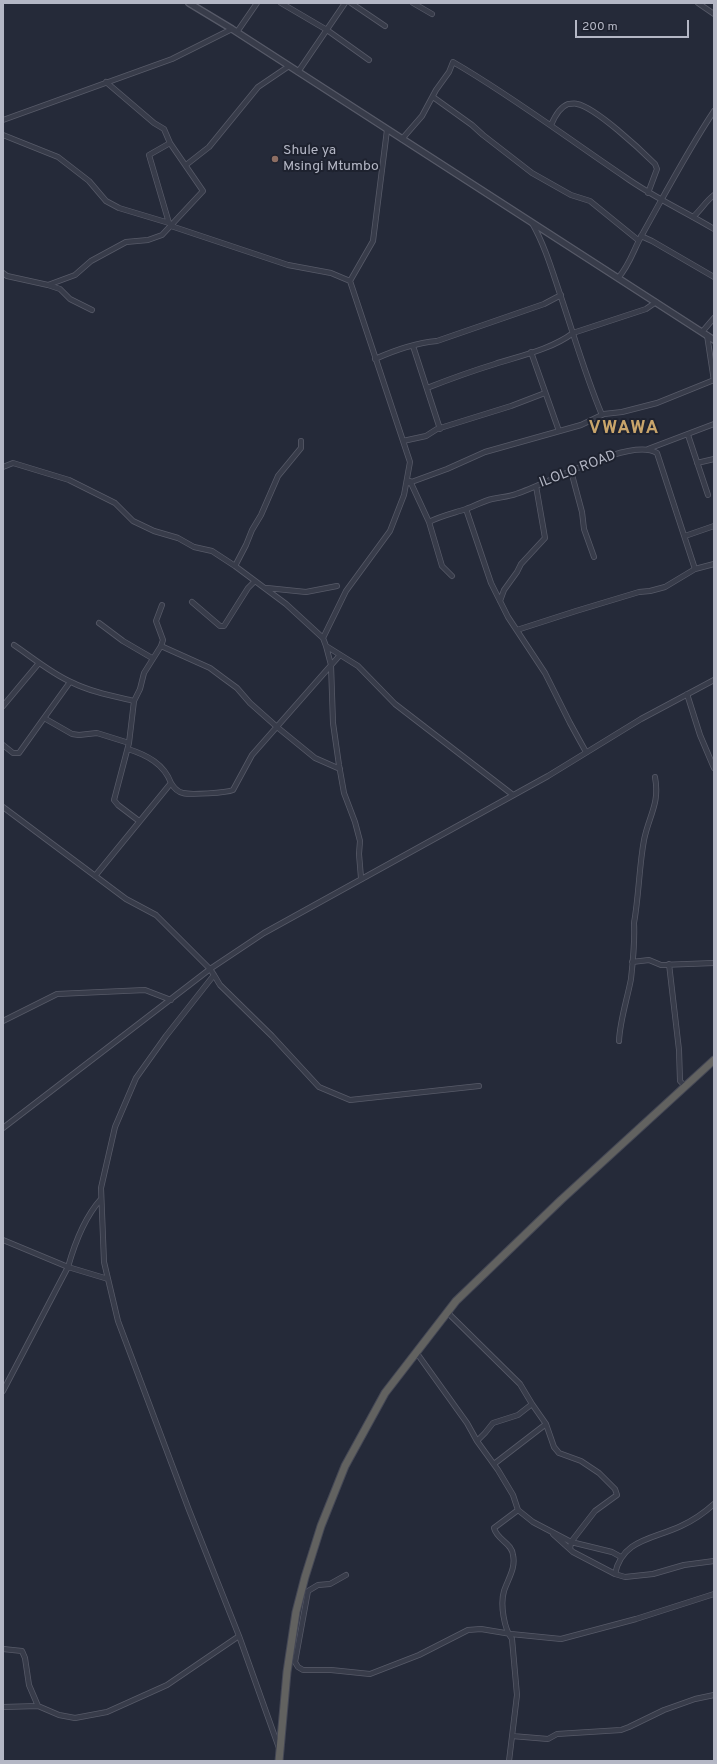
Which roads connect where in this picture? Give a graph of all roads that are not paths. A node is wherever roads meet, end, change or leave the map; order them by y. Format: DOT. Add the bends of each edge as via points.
graph roads {
  1 [pos="189,3"];
  2 [pos="257,3"];
  3 [pos="281,3"];
  4 [pos="345,3"];
  5 [pos="351,3"];
  6 [pos="413,3"];
  7 [pos="698,3"];
  8 [pos="432,14"];
  9 [pos="714,14"];
  10 [pos="385,26"];
  11 [pos="232,29"];
  12 [pos="327,30"];
  13 [pos="238,32"];
  14 [pos="369,60"];
  15 [pos="289,66"];
  16 [pos="298,72"];
  17 [pos="106,82"];
  18 [pos="433,97"];
  19 [pos="714,111"];
  20 [pos="3,120"];
  21 [pos="550,125"];
  22 [pos="387,130"];
  23 [pos="3,135"];
  24 [pos="402,139"];
  25 [pos="170,143"];
  26 [pos="186,165"];
  27 [pos="648,192"];
  28 [pos="714,195"];
  29 [pos="661,200"];
  30 [pos="693,217"];
  31 [pos="532,223"];
  32 [pos="170,224"];
  33 [pos="714,230"];
  34 [pos="639,238"];
  35 [pos="3,274"];
  36 [pos="714,277"];
  37 [pos="618,278"];
  38 [pos="350,281"];
  39 [pos="48,284"];
  40 [pos="561,295"];
  41 [pos="656,302"];
  42 [pos="92,310"];
  43 [pos="714,318"];
  44 [pos="573,333"];
  45 [pos="704,333"];
  46 [pos="714,340"];
  47 [pos="413,346"];
  48 [pos="531,352"];
  49 [pos="375,359"];
  50 [pos="714,381"];
  51 [pos="427,388"];
  52 [pos="545,392"];
  53 [pos="602,415"];
  54 [pos="714,424"];
  55 [pos="440,428"];
  56 [pos="559,431"];
  57 [pos="688,435"];
  58 [pos="301,441"];
  59 [pos="403,441"];
  60 [pos="647,449"];
  61 [pos="714,459"];
  62 [pos="697,463"];
  63 [pos="3,467"];
  64 [pos="571,470"];
  65 [pos="409,483"];
  66 [pos="536,486"];
  67 [pos="708,495"];
  68 [pos="466,509"];
  69 [pos="429,522"];
  70 [pos="714,526"];
  71 [pos="685,536"];
  72 [pos="594,557"];
  73 [pos="714,564"];
  74 [pos="235,566"];
  75 [pos="695,569"];
  76 [pos="452,576"];
  77 [pos="255,581"];
  78 [pos="337,586"];
  79 [pos="263,587"];
  80 [pos="500,601"];
  81 [pos="192,602"];
  82 [pos="162,605"];
  83 [pos="99,623"];
  84 [pos="517,630"];
  85 [pos="323,638"];
  86 [pos="14,645"];
  87 [pos="161,646"];
  88 [pos="326,646"];
  89 [pos="340,655"];
  90 [pos="152,658"];
  91 [pos="39,663"];
  92 [pos="331,665"];
  93 [pos="714,680"];
  94 [pos="70,682"];
  95 [pos="687,694"];
  96 [pos="134,701"];
  97 [pos="3,706"];
  98 [pos="44,718"];
  99 [pos="277,727"];
  100 [pos="129,743"];
  101 [pos="3,745"];
  102 [pos="128,749"];
  103 [pos="586,752"];
  104 [pos="714,768"];
  105 [pos="340,769"];
  106 [pos="655,777"];
  107 [pos="171,783"];
  108 [pos="513,795"];
  109 [pos="3,807"];
  110 [pos="138,821"];
  111 [pos="95,876"];
  112 [pos="361,878"];
  113 [pos="632,962"];
  114 [pos="714,963"];
  115 [pos="669,964"];
  116 [pos="210,969"];
  117 [pos="214,975"];
  118 [pos="170,1000"];
  119 [pos="3,1021"];
  120 [pos="620,1041"];
  121 [pos="714,1060"];
  122 [pos="479,1086"];
  123 [pos="685,1086"];
  124 [pos="3,1128"];
  125 [pos="101,1199"];
  126 [pos="3,1240"];
  127 [pos="68,1267"];
  128 [pos="108,1278"];
  129 [pos="447,1312"];
  130 [pos="416,1352"];
  131 [pos="3,1390"];
  132 [pos="532,1404"];
  133 [pos="546,1424"];
  134 [pos="477,1441"];
  135 [pos="494,1464"];
  136 [pos="714,1504"];
  137 [pos="518,1510"];
  138 [pos="547,1529"];
  139 [pos="571,1542"];
  140 [pos="570,1549"];
  141 [pos="621,1556"];
  142 [pos="714,1561"];
  143 [pos="615,1574"];
  144 [pos="346,1575"];
  145 [pos="714,1594"];
  146 [pos="507,1633"];
  147 [pos="239,1636"];
  148 [pos="3,1649"];
  149 [pos="714,1695"];
  150 [pos="38,1706"];
  151 [pos="3,1707"];
  152 [pos="512,1736"];
  153 [pos="276,1740"];
  154 [pos="280,1749"];
  155 [pos="275,1761"];
  156 [pos="279,1761"];
  157 [pos="509,1761"];
  1 -- 11 [label="street"];
  2 -- 13 [label="street"];
  3 -- 12 [label="street"];
  4 -- 12 [label="street"];
  5 -- 10 [label="street"];
  6 -- 8 [label="street"];
  7 -- 9 [label="street"];
  11 -- 13 [label="street"];
  11 -- 17 [label="street" via="172,59"];
  12 -- 14 [label="street"];
  12 -- 16 [label="street"];
  13 -- 15 [label="street"];
  15 -- 16 [label="street"];
  15 -- 26 [label="street" via="258,87 209,147"];
  16 -- 22 [label="street"];
  17 -- 20 [label="street"];
  17 -- 25 [label="street" via="154,124 164,129"];
  18 -- 21 [label="street" via="449,72 452,62"];
  18 -- 24 [label="street" via="422,116"];
  18 -- 34 [label="street" via="532,173 571,195 590,201"];
  19 -- 29 [label="street"];
  21 -- 27 [label="street"];
  21 -- 27 [label="street" via="566,105 578,104 590,110 655,164 657,169"];
  22 -- 24 [label="street"];
  22 -- 38 [label="street" via="373,241"];
  23 -- 32 [label="street" via="58,157 89,181 106,201 119,208"];
  24 -- 31 [label="street"];
  25 -- 26 [label="street"];
  25 -- 32 [label="street" via="149,155"];
  26 -- 32 [label="street" via="203,191"];
  27 -- 29 [label="street"];
  28 -- 30 [label="street"];
  29 -- 30 [label="street"];
  29 -- 34 [label="street"];
  30 -- 33 [label="street"];
  31 -- 37 [label="street"];
  31 -- 40 [label="street" via="551,262"];
  32 -- 38 [label="street" via="288,265 330,273"];
  32 -- 39 [label="street" via="162,235 148,240 126,242 90,261 75,275"];
  34 -- 36 [label="street" via="652,241"];
  34 -- 37 [label="street" via="627,268"];
  35 -- 39 [label="street"];
  37 -- 41 [label="street"];
  38 -- 49 [label="street"];
  39 -- 42 [label="street"];
  40 -- 44 [label="street"];
  40 -- 47 [label="street" via="544,304 437,341 422,342"];
  41 -- 44 [label="street" via="646,309"];
  41 -- 45 [label="street"];
  43 -- 45 [label="street"];
  44 -- 48 [label="street" via="565,339"];
  44 -- 53 [label="street"];
  45 -- 46 [label="street"];
  45 -- 50 [label="street"];
  47 -- 49 [label="street" via="397,349"];
  47 -- 51 [label="street"];
  48 -- 51 [label="street"];
  48 -- 52 [label="street"];
  49 -- 59 [label="street"];
  50 -- 53 [label="street" via="642,408"];
  51 -- 55 [label="street"];
  52 -- 55 [label="street" via="511,406"];
  52 -- 56 [label="street"];
  53 -- 56 [label="street" via="581,425"];
  54 -- 57 [label="street, ILOLO ROAD"];
  55 -- 59 [label="street" via="426,436"];
  56 -- 65 [label="street" via="485,452"];
  57 -- 60 [label="street, ILOLO ROAD"];
  57 -- 62 [label="street"];
  58 -- 74 [label="street" via="301,448 278,476"];
  59 -- 65 [label="street" via="410,462"];
  60 -- 64 [label="street, ILOLO ROAD" via="602,457"];
  60 -- 71 [label="street" via="657,453"];
  61 -- 62 [label="street"];
  62 -- 67 [label="street"];
  63 -- 74 [label="street" via="12,463 69,480 115,503 133,521 178,538 194,548 212,552"];
  64 -- 66 [label="street, ILOLO ROAD"];
  64 -- 72 [label="street" via="584,529"];
  65 -- 69 [label="street"];
  65 -- 85 [label="street" via="390,531 346,591"];
  66 -- 68 [label="street, ILOLO ROAD"];
  66 -- 80 [label="street" via="545,538 521,564"];
  68 -- 69 [label="street, ILOLO ROAD"];
  68 -- 80 [label="street"];
  69 -- 76 [label="street" via="442,566"];
  70 -- 71 [label="street"];
  71 -- 75 [label="street"];
  73 -- 75 [label="street"];
  74 -- 77 [label="street"];
  75 -- 84 [label="street" via="665,587 639,592"];
  77 -- 79 [label="street"];
  77 -- 81 [label="street" via="224,626 220,626"];
  78 -- 79 [label="street" via="306,592"];
  79 -- 85 [label="street"];
  80 -- 84 [label="street"];
  82 -- 87 [label="street" via="156,621 163,636"];
  83 -- 90 [label="street"];
  84 -- 103 [label="street" via="545,673"];
  85 -- 88 [label="street"];
  86 -- 91 [label="street"];
  87 -- 90 [label="street"];
  87 -- 99 [label="street" via="210,668 237,688"];
  88 -- 89 [label="street"];
  88 -- 92 [label="street"];
  89 -- 92 [label="street"];
  89 -- 108 [label="street" via="358,666 395,704"];
  90 -- 96 [label="street"];
  91 -- 94 [label="street"];
  91 -- 97 [label="street"];
  92 -- 99 [label="street"];
  92 -- 105 [label="street" via="333,723"];
  93 -- 95 [label="street"];
  94 -- 96 [label="street"];
  94 -- 98 [label="street"];
  95 -- 103 [label="street"];
  95 -- 104 [label="street"];
  96 -- 100 [label="street"];
  98 -- 100 [label="street" via="72,734 96,733"];
  98 -- 101 [label="street" via="19,753 13,753"];
  99 -- 105 [label="street" via="315,758"];
  99 -- 107 [label="street" via="252,756 230,792 185,794"];
  100 -- 102 [label="street"];
  102 -- 107 [label="street" via="161,765"];
  102 -- 110 [label="street" via="114,800"];
  103 -- 108 [label="street"];
  105 -- 112 [label="street" via="344,793 360,841"];
  106 -- 113 [label="street" via="657,789 655,805 644,839"];
  107 -- 110 [label="street"];
  108 -- 112 [label="street"];
  109 -- 111 [label="street"];
  110 -- 111 [label="street"];
  111 -- 116 [label="street" via="126,899 156,915"];
  112 -- 116 [label="street" via="264,933"];
  113 -- 115 [label="street" via="649,960"];
  113 -- 120 [label="street" via="628,994 622,1012"];
  114 -- 115 [label="street"];
  115 -- 123 [label="street" via="680,1081"];
  116 -- 117 [label="street"];
  116 -- 118 [label="street"];
  117 -- 122 [label="street" via="220,985 319,1087 350,1100"];
  117 -- 125 [label="street" via="136,1078 115,1127 101,1188"];
  118 -- 119 [label="street" via="145,990 57,994"];
  118 -- 124 [label="street"];
  121 -- 123 [label="highway"];
  123 -- 129 [label="highway" via="561,1200"];
  125 -- 127 [label="street" via="90,1212"];
  125 -- 128 [label="street" via="104,1262"];
  126 -- 127 [label="street"];
  127 -- 128 [label="street"];
  127 -- 131 [label="street"];
  128 -- 147 [label="street" via="118,1320"];
  129 -- 130 [label="highway"];
  129 -- 132 [label="street" via="520,1384"];
  130 -- 134 [label="street"];
  130 -- 154 [label="highway" via="385,1393 361,1435 345,1466 321,1526 296,1612 286,1672"];
  132 -- 133 [label="street"];
  132 -- 134 [label="street" via="518,1415 492,1423"];
  133 -- 135 [label="street"];
  133 -- 139 [label="street" via="554,1447 560,1453 581,1460 599,1473 615,1489 617,1495 595,1511"];
  134 -- 135 [label="street"];
  135 -- 137 [label="street" via="514,1496"];
  136 -- 141 [label="street" via="680,1527 648,1538"];
  137 -- 138 [label="street"];
  137 -- 146 [label="street" via="494,1528 495,1534 511,1548 513,1554 514,1564 504,1592 503,1604"];
  138 -- 139 [label="street"];
  138 -- 140 [label="street"];
  139 -- 140 [label="street"];
  139 -- 141 [label="street"];
  140 -- 143 [label="street"];
  141 -- 143 [label="street"];
  142 -- 143 [label="street" via="684,1565 638,1577"];
  144 -- 146 [label="street" via="330,1584 318,1585 308,1591 295,1662 303,1670 370,1674 419,1655 468,1630"];
  145 -- 146 [label="street" via="616,1625 561,1639"];
  146 -- 152 [label="street" via="512,1639 517,1686"];
  147 -- 150 [label="street" via="167,1684 107,1712 75,1718 59,1715"];
  147 -- 153 [label="street"];
  148 -- 150 [label="street" via="22,1651 29,1685"];
  149 -- 152 [label="street" via="695,1698 621,1730 557,1734 548,1738"];
  150 -- 151 [label="street"];
  152 -- 157 [label="street"];
  153 -- 154 [label="street"];
  153 -- 155 [label="street"];
  154 -- 156 [label="highway"];
}
